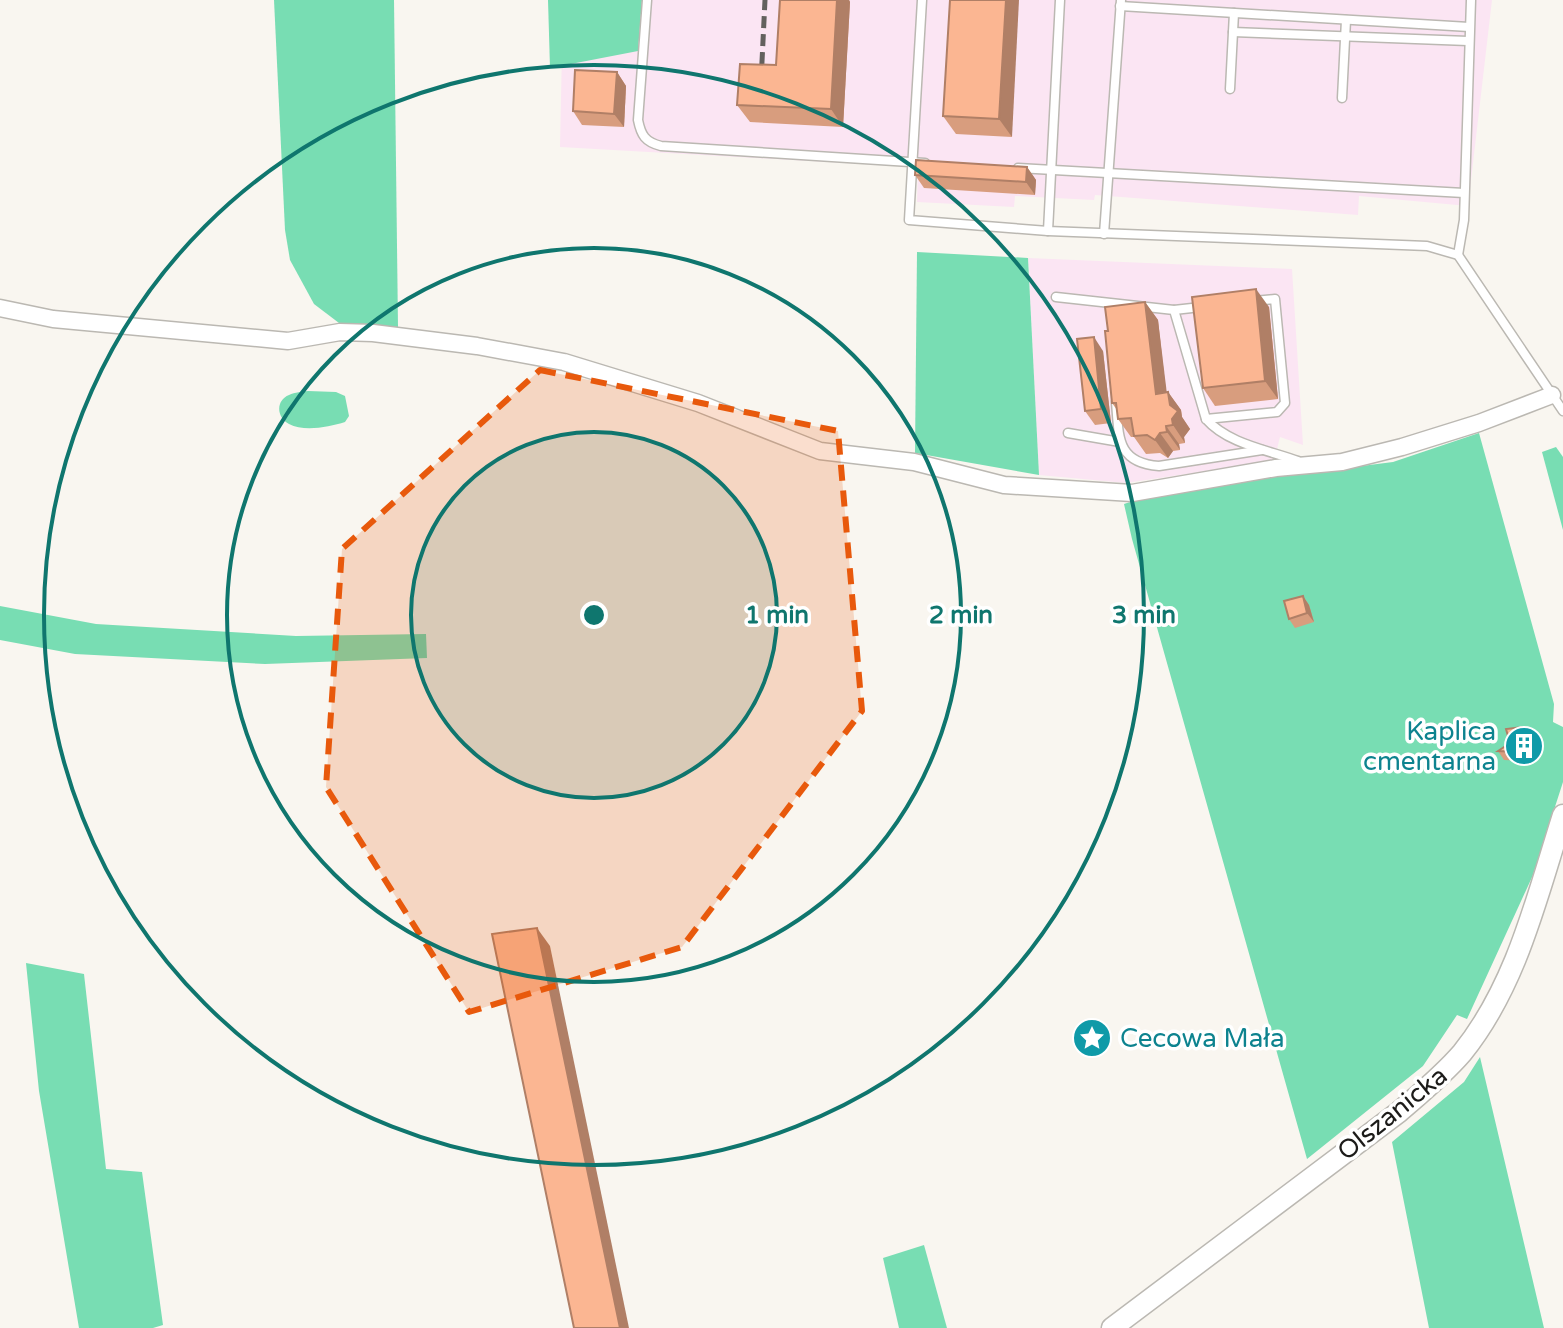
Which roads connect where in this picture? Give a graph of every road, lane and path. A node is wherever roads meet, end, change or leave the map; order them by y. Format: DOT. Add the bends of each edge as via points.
graph roads {
  1 [pos="647,0"];
  2 [pos="922,0"];
  3 [pos="1060,0"];
  4 [pos="1471,0"];
  5 [pos="1120,3"];
  6 [pos="1234,13"];
  7 [pos="1346,20"];
  8 [pos="1469,27"];
  9 [pos="1233,32"];
  10 [pos="1345,37"];
  11 [pos="1468,41"];
  12 [pos="1230,89"];
  13 [pos="1342,98"];
  14 [pos="912,162"];
  15 [pos="937,163"];
  16 [pos="1014,168"];
  17 [pos="1052,170"];
  18 [pos="1108,173"];
  19 [pos="1464,193"];
  20 [pos="1048,231"];
  21 [pos="1104,234"];
  22 [pos="1458,255"];
  23 [pos="1056,297"];
  24 [pos="1105,301"];
  25 [pos="1246,302"];
  26 [pos="1217,305"];
  27 [pos="0,308"];
  28 [pos="1174,310"];
  29 [pos="1106,317"];
  30 [pos="1115,395"];
  31 [pos="1552,395"];
  32 [pos="1563,411"];
  33 [pos="1206,419"];
  34 [pos="1068,433"];
  35 [pos="1120,442"];
  36 [pos="1265,450"];
  37 [pos="1307,464"];
  38 [pos="1563,815"];
  39 [pos="1112,1328"];
  1 -- 14 [label="lane" via="638,120 651,143"];
  2 -- 14 [label="lane"];
  3 -- 17 [label="lane"];
  4 -- 8 [label="lane"];
  5 -- 6 [label="lane"];
  5 -- 18 [label="lane"];
  6 -- 7 [label="lane"];
  6 -- 9 [label="lane"];
  7 -- 8 [label="lane"];
  7 -- 10 [label="lane"];
  8 -- 11 [label="lane"];
  9 -- 10 [label="lane"];
  9 -- 12 [label="lane"];
  10 -- 11 [label="lane"];
  10 -- 13 [label="lane"];
  11 -- 19 [label="lane"];
  14 -- 15 [label="lane"];
  14 -- 20 [label="lane" via="909,220"];
  16 -- 17 [label="lane"];
  17 -- 18 [label="lane"];
  17 -- 20 [label="lane"];
  18 -- 19 [label="lane"];
  18 -- 21 [label="lane"];
  19 -- 22 [label="lane"];
  20 -- 21 [label="lane"];
  21 -- 22 [label="lane" via="1427,246"];
  22 -- 31 [label="lane"];
  23 -- 24 [label="lane"];
  24 -- 28 [label="lane"];
  24 -- 29 [label="lane"];
  25 -- 33 [label="lane" via="1275,299 1285,403 1277,412"];
  26 -- 28 [label="lane"];
  27 -- 37 [label="street" via="53,319 288,341 340,332 477,346 564,362 653,389 820,451 914,462 1004,485 1132,493"];
  28 -- 33 [label="lane"];
  30 -- 35 [label="lane"];
  31 -- 32 [label="lane"];
  31 -- 37 [label="street" via="1402,447 1342,462"];
  33 -- 36 [label="lane" via="1223,434"];
  34 -- 35 [label="lane"];
  35 -- 36 [label="lane" via="1135,460 1159,466"];
  36 -- 37 [label="lane"];
  38 -- 39 [label="street, Olszanicka" via="1510,970 1460,1055 1399,1112"];
}
